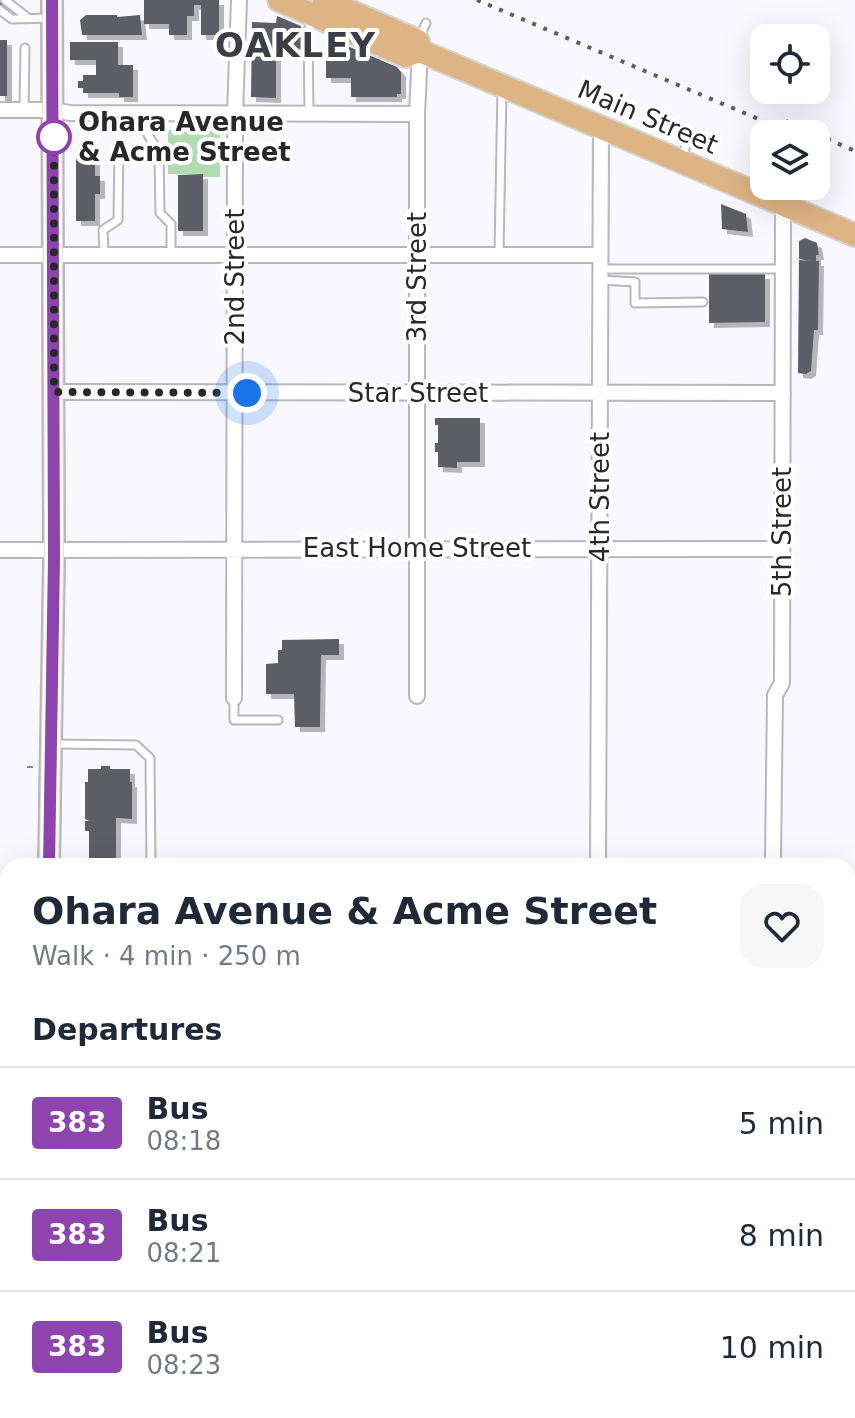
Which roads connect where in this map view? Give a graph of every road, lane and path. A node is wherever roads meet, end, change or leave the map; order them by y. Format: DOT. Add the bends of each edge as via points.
graph roads {
  1 [pos="5,0"];
  2 [pos="239,0"];
  3 [pos="279,0"];
  4 [pos="348,5"];
  5 [pos="319,8"];
  6 [pos="52,9"];
  7 [pos="0,10"];
  8 [pos="28,18"];
  9 [pos="421,38"];
  10 [pos="25,48"];
  11 [pos="503,86"];
  12 [pos="0,110"];
  13 [pos="24,110"];
  14 [pos="54,110"];
  15 [pos="148,113"];
  16 [pos="235,114"];
  17 [pos="309,114"];
  18 [pos="417,114"];
  19 [pos="601,128"];
  20 [pos="691,134"];
  21 [pos="119,145"];
  22 [pos="680,161"];
  23 [pos="783,204"];
  24 [pos="855,235"];
  25 [pos="104,254"];
  26 [pos="171,254"];
  27 [pos="235,254"];
  28 [pos="499,254"];
  29 [pos="0,255"];
  30 [pos="54,255"];
  31 [pos="417,256"];
  32 [pos="600,268"];
  33 [pos="783,269"];
  34 [pos="703,302"];
  35 [pos="54,392"];
  36 [pos="234,393"];
  37 [pos="417,393"];
  38 [pos="600,393"];
  39 [pos="783,393"];
  40 [pos="54,548"];
  41 [pos="234,548"];
  42 [pos="417,548"];
  43 [pos="600,548"];
  44 [pos="781,549"];
  45 [pos="0,550"];
  46 [pos="417,696"];
  47 [pos="234,698"];
  48 [pos="278,720"];
  49 [pos="52,744"];
  50 [pos="49,858"];
  51 [pos="151,858"];
  52 [pos="598,858"];
  53 [pos="773,858"];
  1 -- 8 [label="lane"];
  2 -- 16 [label="street, 2nd Street"];
  3 -- 5 [label="main road, Main Street"];
  4 -- 5 [label="main road, Main Street"];
  4 -- 9 [label="main road, Main Street"];
  5 -- 9 [label="main road, Main Street" via="406,56"];
  5 -- 17 [label="lane" via="308,30"];
  6 -- 8 [label="lane"];
  6 -- 14 [label="main road"];
  7 -- 8 [label="lane" via="12,19"];
  9 -- 11 [label="main road, Main Street"];
  9 -- 18 [label="street, 3rd Street"];
  10 -- 13 [label="lane"];
  11 -- 19 [label="main road, Main Street"];
  11 -- 28 [label="lane"];
  12 -- 13 [label="street"];
  13 -- 14 [label="street"];
  14 -- 15 [label="street"];
  14 -- 30 [label="main road"];
  15 -- 16 [label="street"];
  15 -- 26 [label="lane" via="148,135 159,152 160,213 171,224"];
  16 -- 17 [label="street"];
  16 -- 27 [label="street, 2nd Street"];
  17 -- 18 [label="street"];
  18 -- 31 [label="street, 3rd Street"];
  19 -- 22 [label="main road, Main Street"];
  19 -- 32 [label="street, 4th Street"];
  20 -- 22 [label="lane"];
  21 -- 25 [label="lane" via="118,220 103,230"];
  22 -- 23 [label="main road, Main Street"];
  23 -- 24 [label="main road, Main Street"];
  23 -- 33 [label="street, 5th Street"];
  25 -- 26 [label="street"];
  25 -- 30 [label="street"];
  26 -- 27 [label="street"];
  27 -- 31 [label="street"];
  27 -- 36 [label="street, 2nd Street"];
  28 -- 31 [label="street"];
  28 -- 32 [label="street"];
  29 -- 30 [label="street"];
  30 -- 35 [label="main road"];
  31 -- 37 [label="street, 3rd Street"];
  32 -- 33 [label="lane"];
  32 -- 34 [label="lane" via="635,282 635,303"];
  32 -- 38 [label="street, 4th Street"];
  33 -- 39 [label="street, 5th Street"];
  35 -- 36 [label="street, Star Street"];
  35 -- 40 [label="main road"];
  36 -- 37 [label="street, Star Street"];
  36 -- 41 [label="street, 2nd Street"];
  37 -- 38 [label="street, Star Street"];
  37 -- 42 [label="street, 3rd Street"];
  38 -- 39 [label="street, Star Street"];
  38 -- 43 [label="street, 4th Street"];
  39 -- 44 [label="street, 5th Street"];
  40 -- 41 [label="street, East Home Street"];
  40 -- 45 [label="street, East Home Street"];
  40 -- 49 [label="main road"];
  41 -- 42 [label="street, East Home Street"];
  41 -- 47 [label="street, 2nd Street"];
  42 -- 43 [label="street, East Home Street"];
  42 -- 46 [label="street, 3rd Street"];
  43 -- 44 [label="street, East Home Street"];
  43 -- 52 [label="street, 4th Street"];
  44 -- 53 [label="street, 5th Street" via="782,683 775,695"];
  47 -- 48 [label="lane" via="234,720"];
  49 -- 50 [label="main road"];
  49 -- 51 [label="lane" via="136,745 150,758"];
}
